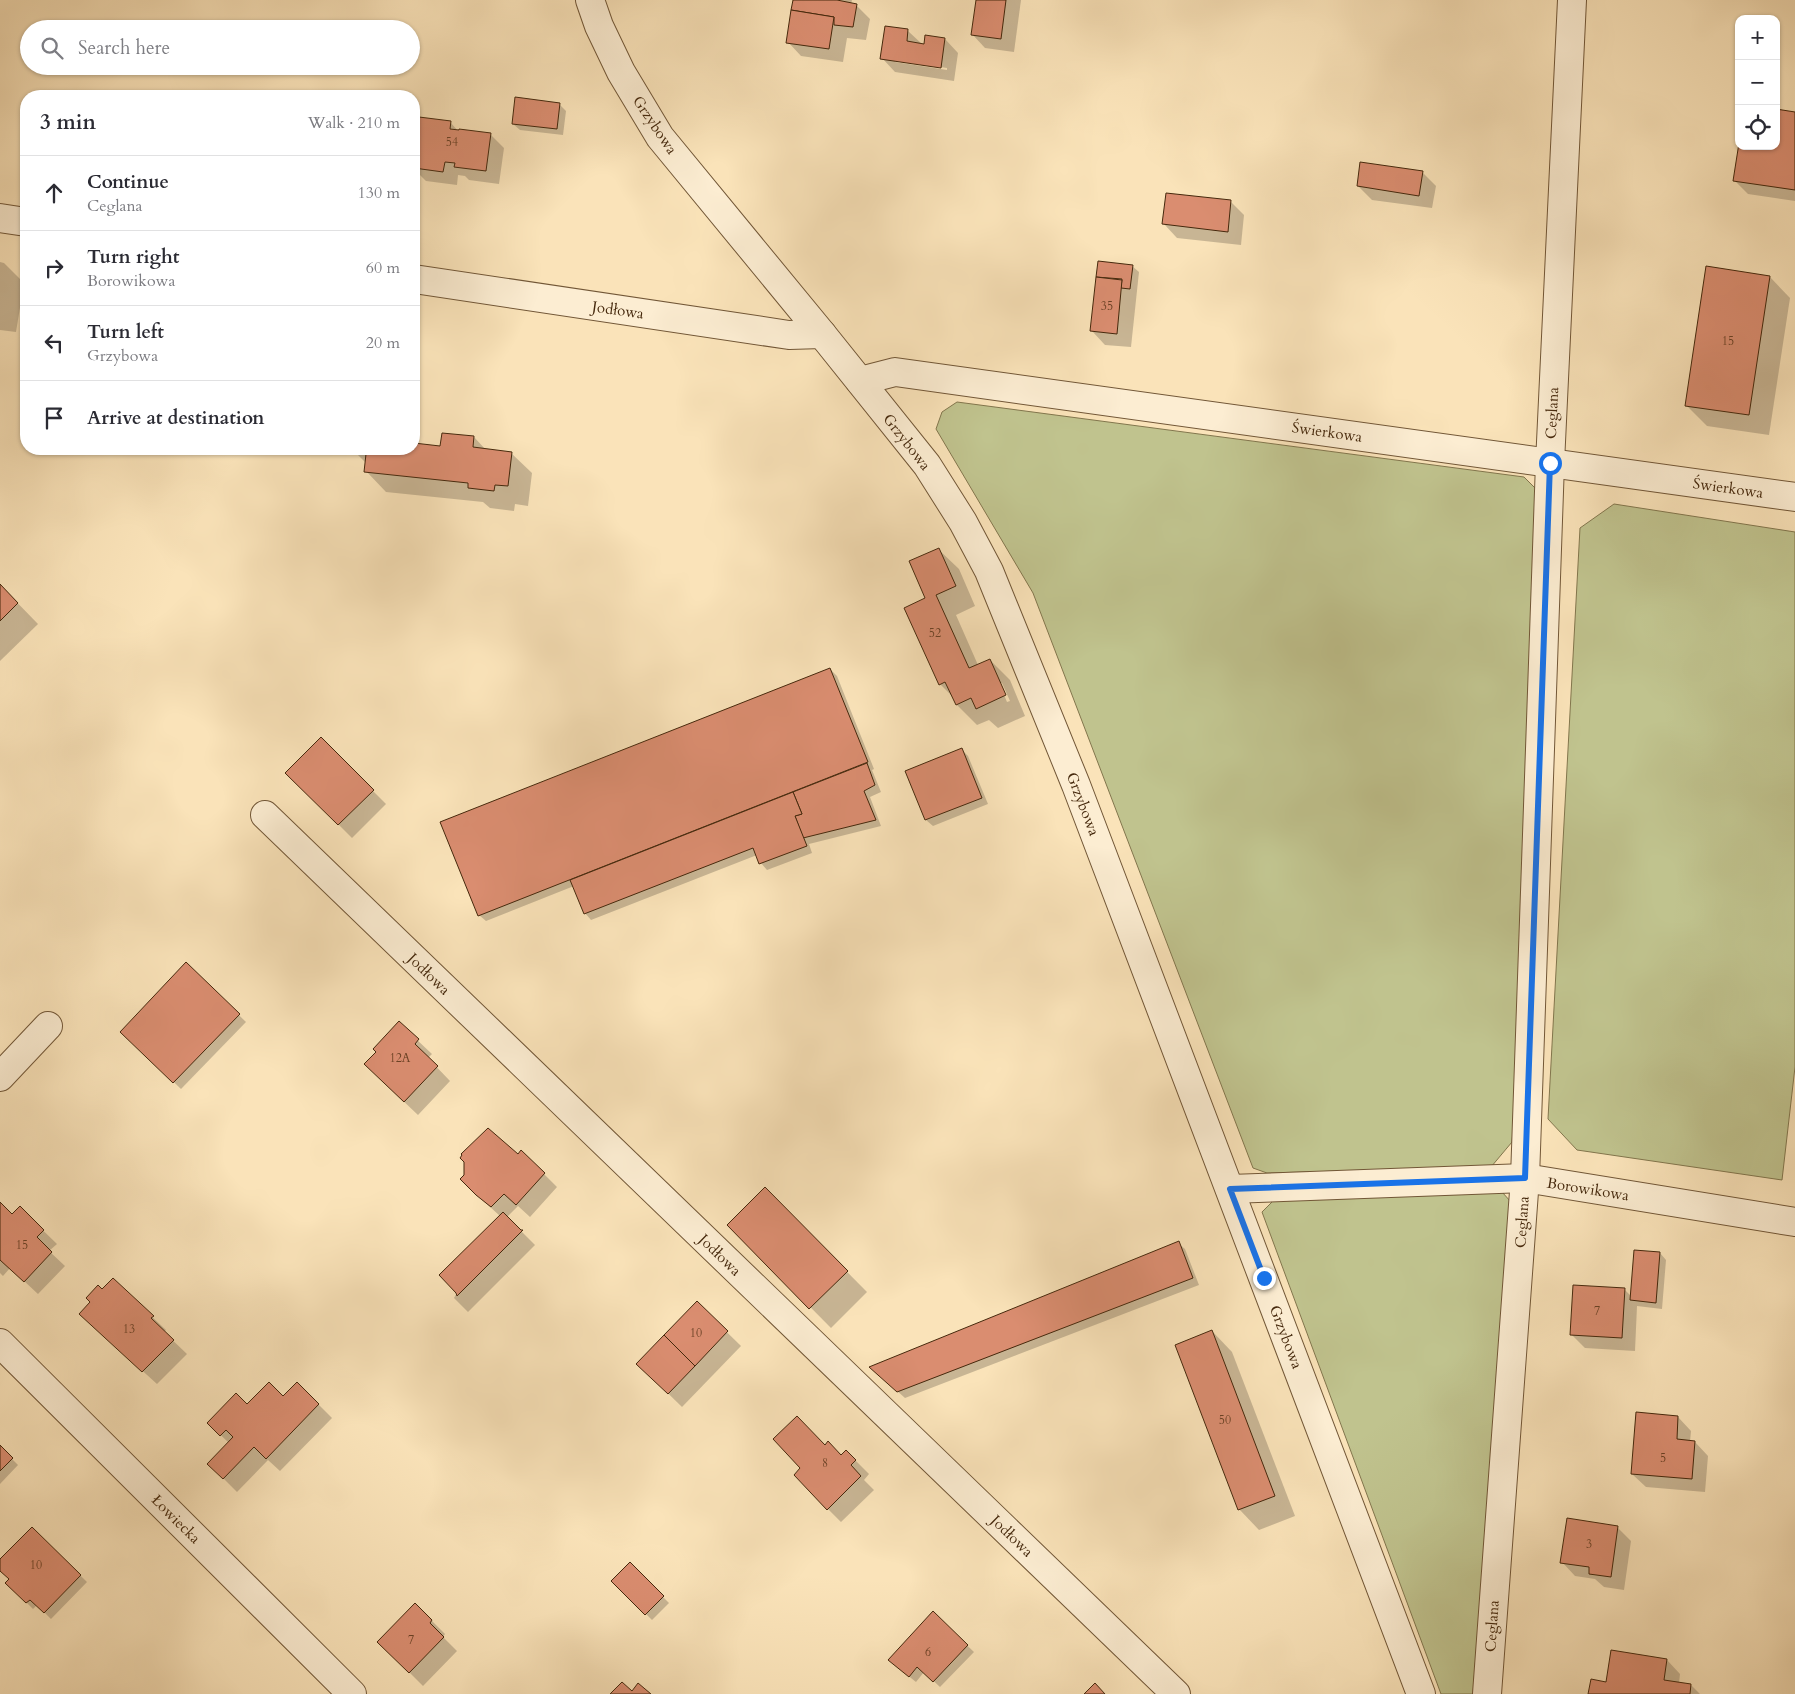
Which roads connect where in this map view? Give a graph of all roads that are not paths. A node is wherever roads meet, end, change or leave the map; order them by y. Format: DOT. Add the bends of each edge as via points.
graph roads {
  1 [pos="590,0"];
  2 [pos="1572,0"];
  3 [pos="0,218"];
  4 [pos="20,221"];
  5 [pos="420,281"];
  6 [pos="822,334"];
  7 [pos="860,381"];
  8 [pos="1550,463"];
  9 [pos="1795,497"];
  10 [pos="265,816"];
  11 [pos="48,1026"];
  12 [pos="0,1077"];
  13 [pos="1525,1178"];
  14 [pos="1230,1189"];
  15 [pos="1795,1222"];
  16 [pos="0,1343"];
  17 [pos="1170,1692"];
  18 [pos="352,1694"];
  19 [pos="1421,1694"];
  20 [pos="1487,1694"];
  1 -- 6 [label="street, Grzybowa" via="621,72 660,137"];
  2 -- 8 [label="street, Ceglana"];
  3 -- 4 [label="street"];
  5 -- 6 [label="street, Jodłowa" via="789,335"];
  6 -- 7 [label="street, Grzybowa"];
  7 -- 8 [label="street, Świerkowa" via="895,372"];
  7 -- 14 [label="street, Grzybowa" via="927,465 963,522 989,572 1076,784"];
  8 -- 9 [label="street, Świerkowa"];
  8 -- 13 [label="street, Ceglana"];
  10 -- 17 [label="street, Jodłowa"];
  11 -- 12 [label="street"];
  13 -- 14 [label="street, Borowikowa"];
  13 -- 15 [label="street, Borowikowa"];
  13 -- 20 [label="street, Ceglana"];
  14 -- 19 [label="street, Grzybowa"];
  16 -- 18 [label="street, Łowiecka"];
}
